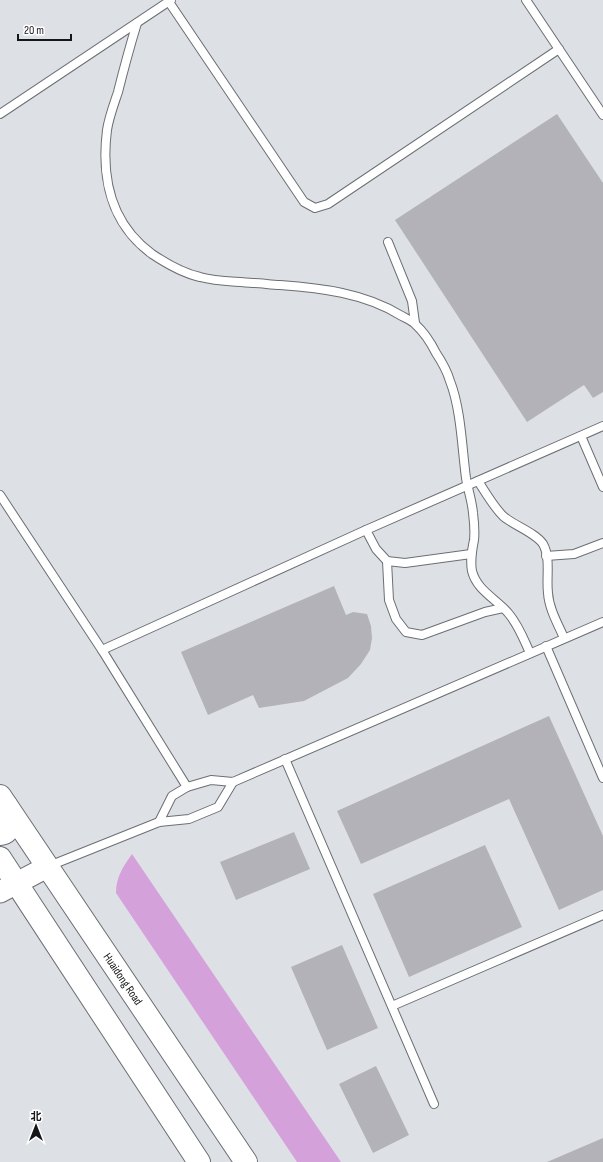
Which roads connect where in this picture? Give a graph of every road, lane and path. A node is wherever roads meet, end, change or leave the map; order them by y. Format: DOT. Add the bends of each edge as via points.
graph roads {
  1 [pos="526,0"];
  2 [pos="170,1"];
  3 [pos="137,23"];
  4 [pos="559,49"];
  5 [pos="0,114"];
  6 [pos="603,115"];
  7 [pos="388,242"];
  8 [pos="414,323"];
  9 [pos="603,426"];
  10 [pos="581,436"];
  11 [pos="478,481"];
  12 [pos="467,486"];
  13 [pos="603,487"];
  14 [pos="0,496"];
  15 [pos="366,530"];
  16 [pos="603,543"];
  17 [pos="471,554"];
  18 [pos="546,556"];
  19 [pos="387,561"];
  20 [pos="503,608"];
  21 [pos="603,622"];
  22 [pos="564,638"];
  23 [pos="546,646"];
  24 [pos="102,650"];
  25 [pos="530,653"];
  26 [pos="285,760"];
  27 [pos="603,778"];
  28 [pos="233,782"];
  29 [pos="187,787"];
  30 [pos="3,801"];
  31 [pos="159,822"];
  32 [pos="0,834"];
  33 [pos="0,858"];
  34 [pos="47,867"];
  35 [pos="8,887"];
  36 [pos="603,915"];
  37 [pos="392,1006"];
  38 [pos="434,1104"];
  39 [pos="199,1162"];
  40 [pos="246,1162"];
  1 -- 4 [label="lane"];
  2 -- 3 [label="lane"];
  2 -- 4 [label="lane" via="304,202 315,208 328,204"];
  3 -- 5 [label="lane"];
  3 -- 8 [label="lane" via="107,129 105,168 112,199 121,221 133,238 160,260 198,277 223,282 304,287 348,294 370,300"];
  4 -- 6 [label="lane"];
  7 -- 8 [label="lane" via="412,301"];
  8 -- 12 [label="lane" via="429,340 451,383 457,407"];
  9 -- 10 [label="lane"];
  10 -- 11 [label="lane"];
  10 -- 13 [label="lane"];
  11 -- 12 [label="lane"];
  11 -- 18 [label="lane" via="504,516 543,544"];
  12 -- 15 [label="lane"];
  12 -- 17 [label="lane" via="473,511 474,538"];
  14 -- 24 [label="lane"];
  15 -- 19 [label="lane" via="376,549"];
  15 -- 24 [label="lane"];
  16 -- 18 [label="lane" via="574,554"];
  17 -- 19 [label="lane" via="405,562"];
  17 -- 20 [label="lane" via="472,571 477,583"];
  18 -- 22 [label="lane" via="552,613"];
  19 -- 20 [label="lane" via="389,600 396,619 406,632 422,635"];
  20 -- 25 [label="lane" via="520,629"];
  21 -- 22 [label="lane"];
  22 -- 23 [label="lane"];
  23 -- 25 [label="lane"];
  23 -- 27 [label="lane"];
  24 -- 29 [label="lane"];
  25 -- 26 [label="lane"];
  26 -- 28 [label="lane"];
  26 -- 37 [label="lane"];
  28 -- 29 [label="lane" via="211,780"];
  28 -- 31 [label="lane" via="218,807 189,819"];
  29 -- 31 [label="lane" via="172,796"];
  30 -- 32 [label="main road" via="10,824 8,831"];
  30 -- 34 [label="main road, Huaidong Road"];
  31 -- 34 [label="lane"];
  33 -- 35 [label="main road"];
  34 -- 35 [label="street"];
  34 -- 40 [label="main road, Huaidong Road"];
  35 -- 39 [label="main road"];
  36 -- 37 [label="lane"];
  37 -- 38 [label="lane"];
}
